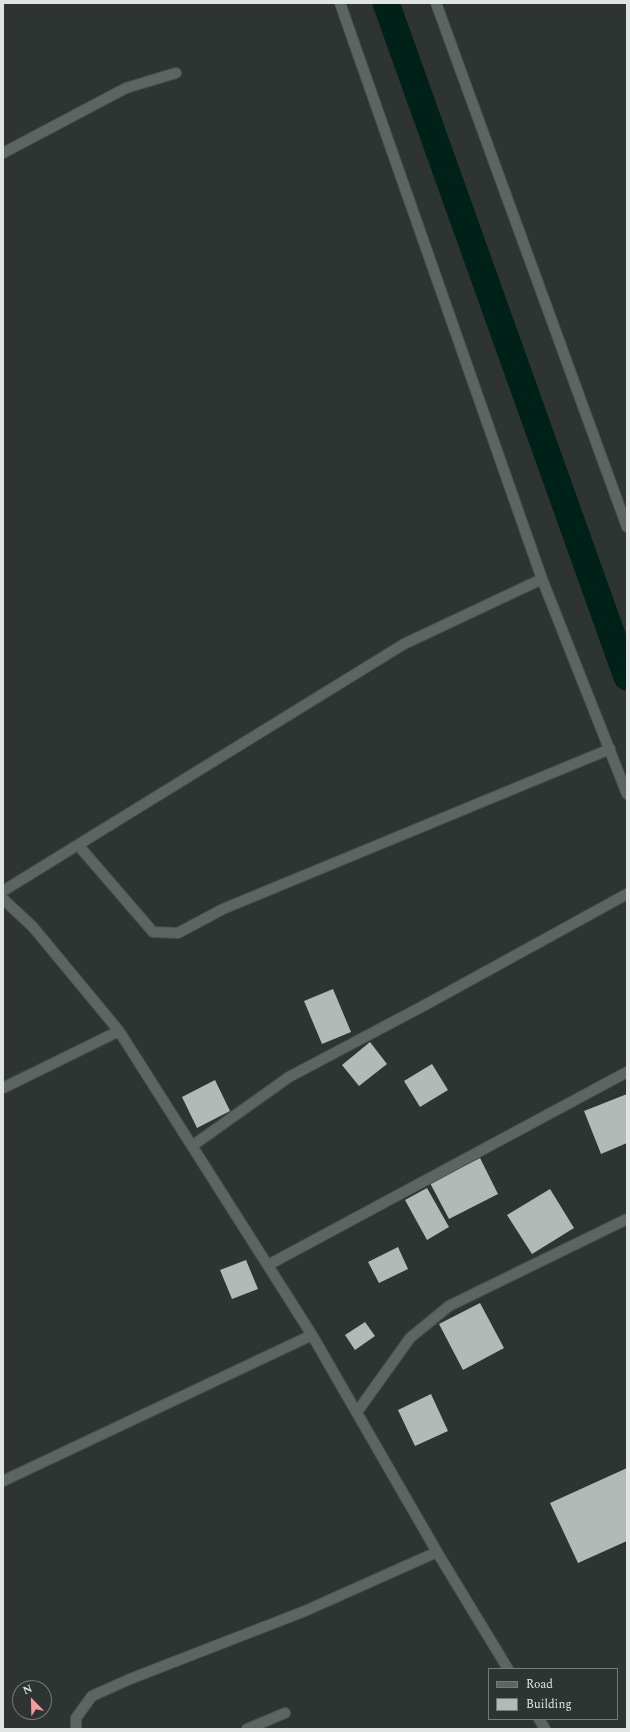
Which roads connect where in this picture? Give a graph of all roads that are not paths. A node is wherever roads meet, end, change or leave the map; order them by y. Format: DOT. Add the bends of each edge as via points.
graph roads {
  1 [pos="340,3"];
  2 [pos="436,3"];
  3 [pos="176,73"];
  4 [pos="3,153"];
  5 [pos="627,527"];
  6 [pos="542,580"];
  7 [pos="610,749"];
  8 [pos="627,794"];
  9 [pos="78,845"];
  10 [pos="3,891"];
  11 [pos="627,894"];
  12 [pos="3,899"];
  13 [pos="119,1031"];
  14 [pos="627,1072"];
  15 [pos="3,1088"];
  16 [pos="192,1146"];
  17 [pos="627,1219"];
  18 [pos="268,1265"];
  19 [pos="312,1335"];
  20 [pos="357,1412"];
  21 [pos="3,1481"];
  22 [pos="437,1552"];
  23 [pos="507,1668"];
  24 [pos="285,1713"];
  25 [pos="539,1720"];
  26 [pos="76,1729"];
  27 [pos="247,1729"];
  28 [pos="545,1729"];
  1 -- 6 [label="street"];
  2 -- 5 [label="street"];
  3 -- 4 [label="street" via="126,88"];
  6 -- 7 [label="street"];
  6 -- 9 [label="street" via="404,644"];
  7 -- 8 [label="street"];
  7 -- 9 [label="street" via="223,909 178,933 153,932"];
  9 -- 10 [label="street"];
  11 -- 16 [label="street" via="289,1077"];
  12 -- 13 [label="street" via="33,927"];
  13 -- 15 [label="street"];
  13 -- 16 [label="street"];
  14 -- 18 [label="street"];
  16 -- 18 [label="street"];
  17 -- 20 [label="street" via="449,1306 410,1338"];
  18 -- 19 [label="street"];
  19 -- 20 [label="street"];
  19 -- 21 [label="street"];
  20 -- 22 [label="street"];
  22 -- 23 [label="street"];
  22 -- 26 [label="street" via="305,1611 92,1696 76,1718"];
  24 -- 27 [label="street"];
  25 -- 28 [label="street"];
}
